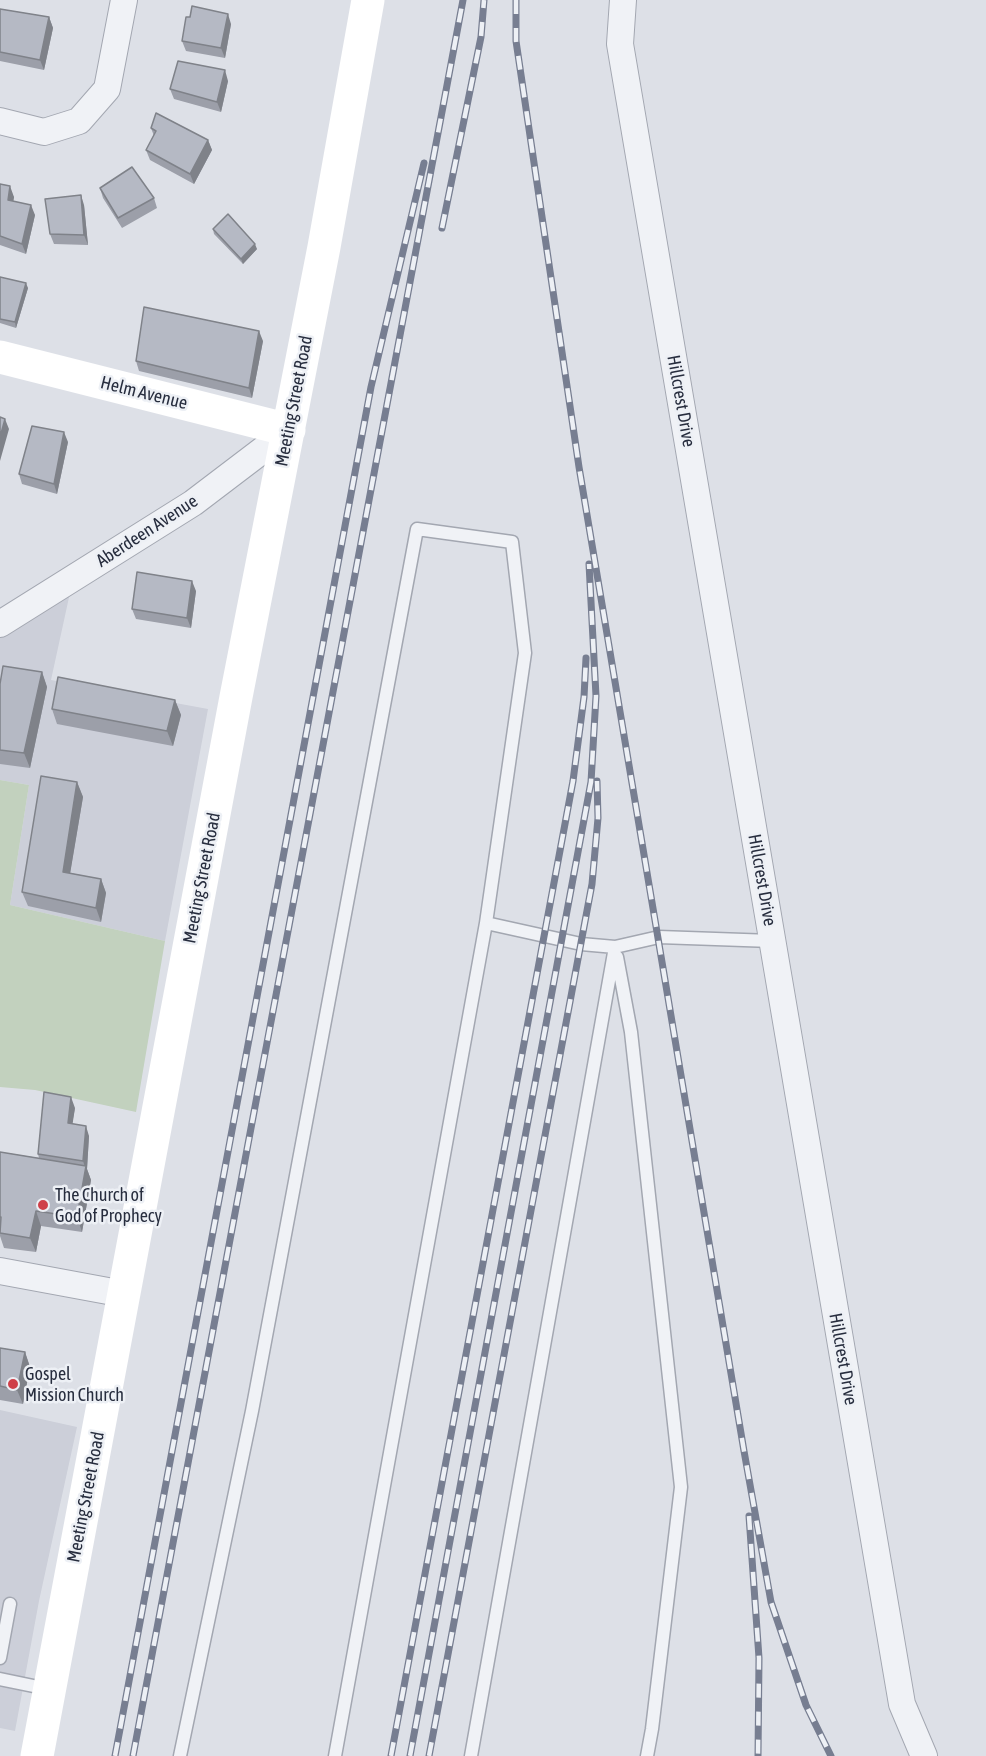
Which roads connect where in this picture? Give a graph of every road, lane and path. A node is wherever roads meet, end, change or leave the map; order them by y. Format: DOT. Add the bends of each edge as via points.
graph roads {
  1 [pos="124,0"];
  2 [pos="368,0"];
  3 [pos="623,0"];
  4 [pos="0,121"];
  5 [pos="0,357"];
  6 [pos="289,430"];
  7 [pos="0,624"];
  8 [pos="486,923"];
  9 [pos="772,941"];
  10 [pos="615,947"];
  11 [pos="0,1271"];
  12 [pos="124,1294"];
  13 [pos="10,1604"];
  14 [pos="0,1658"];
  15 [pos="0,1680"];
  16 [pos="50,1689"];
  17 [pos="37,1756"];
  18 [pos="180,1756"];
  19 [pos="335,1756"];
  20 [pos="471,1756"];
  21 [pos="647,1756"];
  22 [pos="924,1756"];
  1 -- 4 [label="street" via="106,89 79,121 44,132"];
  2 -- 6 [label="street, Meeting Street Road"];
  3 -- 9 [label="street, Hillcrest Drive" via="620,44"];
  5 -- 6 [label="street, Helm Avenue"];
  6 -- 7 [label="street, Aberdeen Avenue" via="193,503"];
  6 -- 12 [label="street, Meeting Street Road"];
  8 -- 10 [label="lane" via="581,944"];
  8 -- 18 [label="lane" via="525,653 512,542 417,529 252,1411"];
  8 -- 19 [label="lane"];
  9 -- 10 [label="lane" via="659,937"];
  9 -- 22 [label="street, Hillcrest Drive" via="902,1704"];
  10 -- 20 [label="lane"];
  10 -- 21 [label="lane" via="631,1032 681,1487"];
  11 -- 12 [label="street"];
  12 -- 16 [label="street, Meeting Street Road"];
  13 -- 14 [label="lane"];
  15 -- 16 [label="lane"];
  16 -- 17 [label="street, Meeting Street Road"];
}
